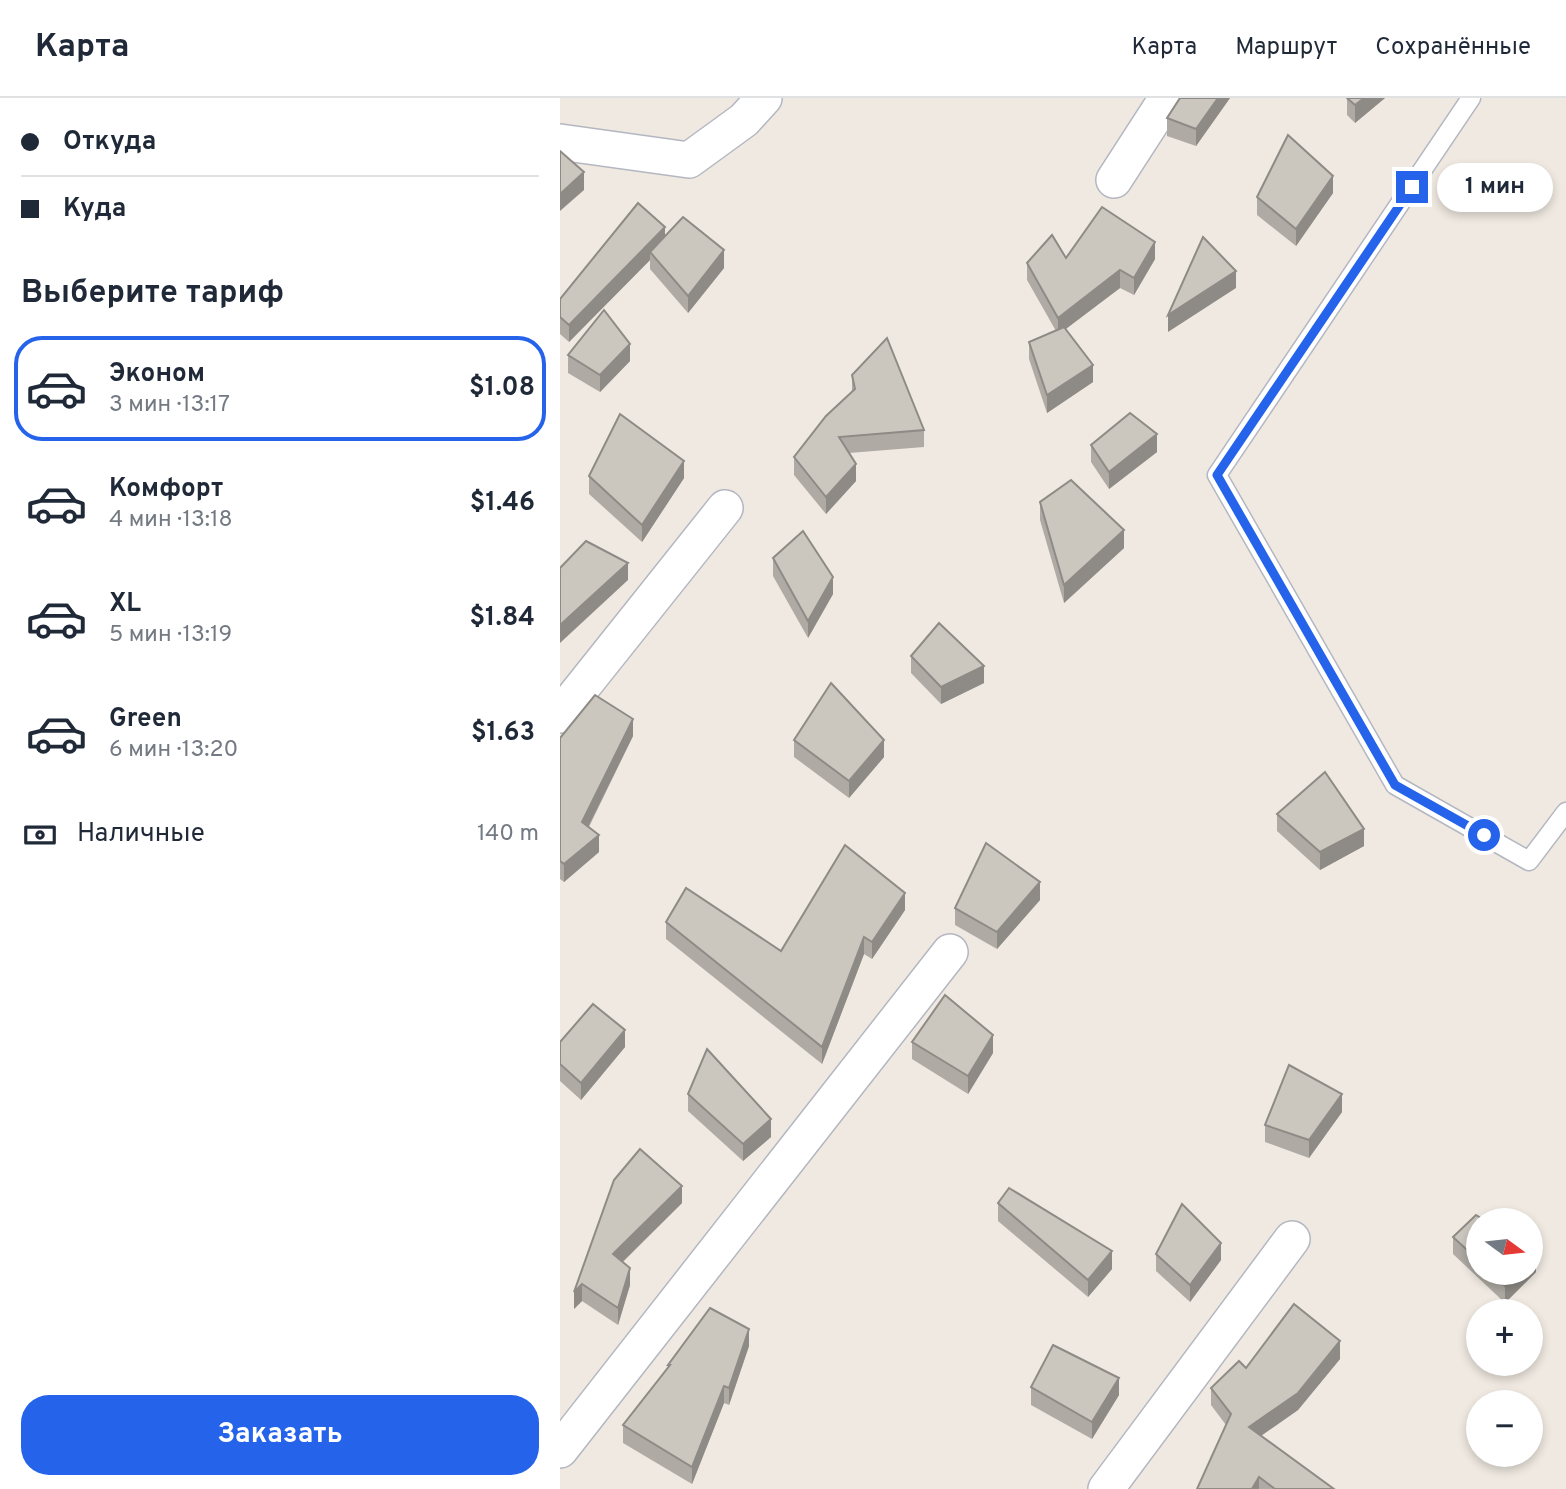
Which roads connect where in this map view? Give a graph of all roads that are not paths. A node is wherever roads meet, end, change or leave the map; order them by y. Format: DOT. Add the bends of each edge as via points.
graph roads {
  1 [pos="764,98"];
  2 [pos="1167,98"];
  3 [pos="1471,98"];
  4 [pos="560,142"];
  5 [pos="1114,180"];
  6 [pos="725,508"];
  7 [pos="560,715"];
  8 [pos="1566,812"];
  9 [pos="950,952"];
  10 [pos="1292,1239"];
  11 [pos="560,1450"];
  12 [pos="1106,1489"];
  1 -- 4 [label="street" via="744,120 689,160"];
  2 -- 5 [label="street"];
  3 -- 8 [label="lane" via="1217,475 1395,785 1529,861"];
  6 -- 7 [label="street"];
  9 -- 11 [label="street"];
  10 -- 12 [label="street"];
}
